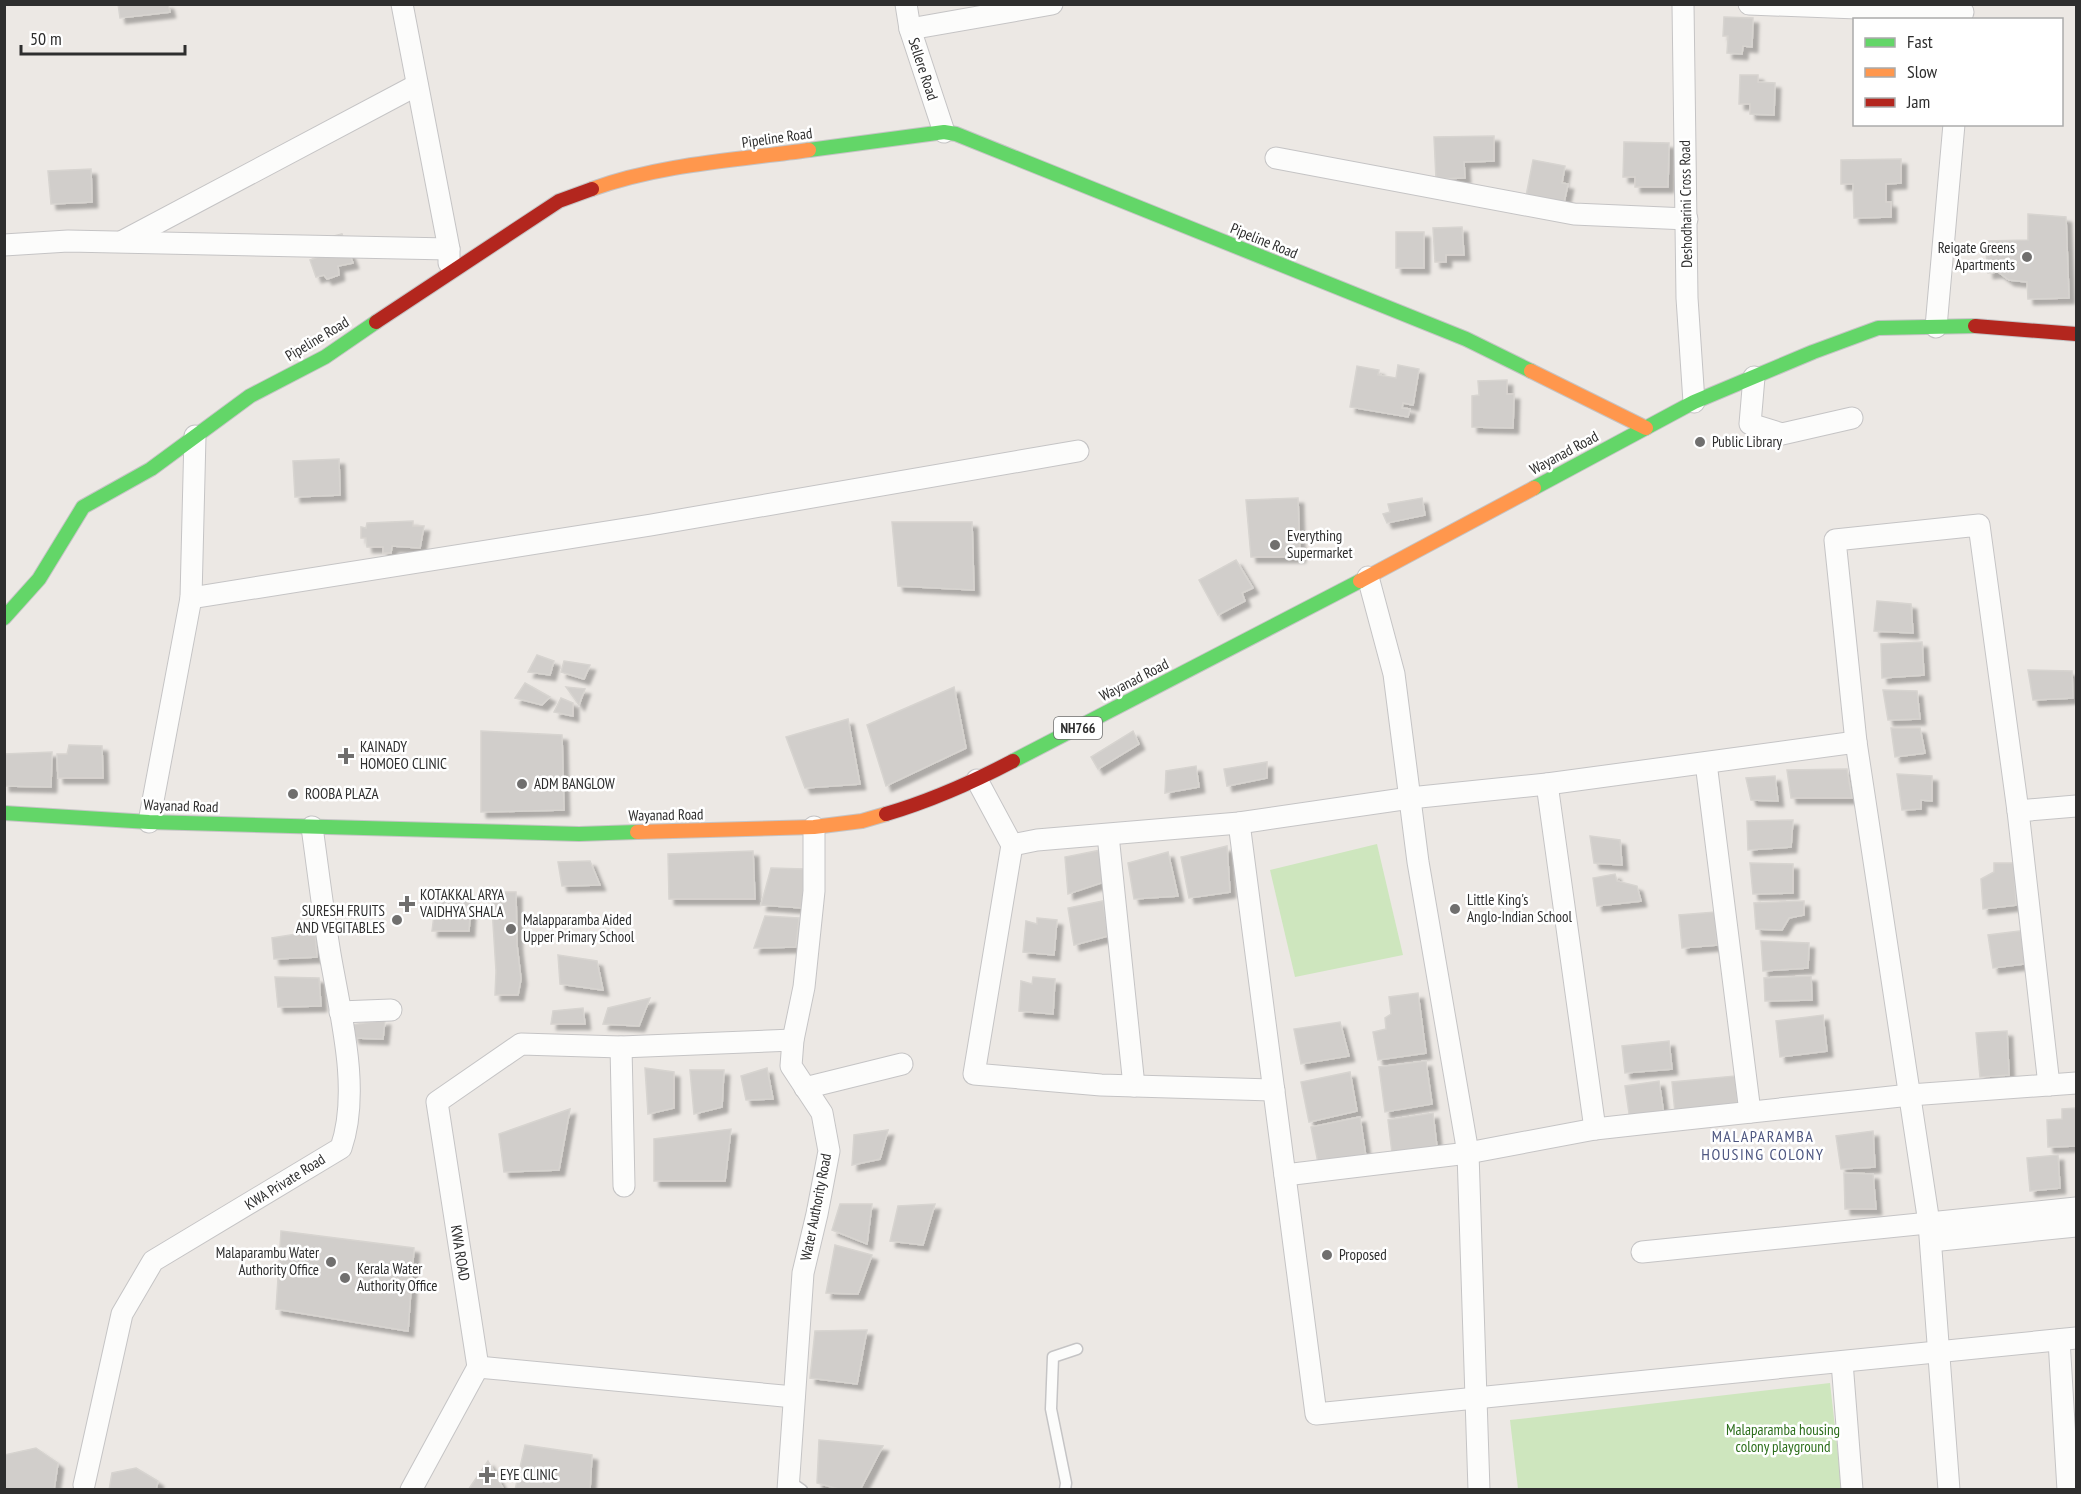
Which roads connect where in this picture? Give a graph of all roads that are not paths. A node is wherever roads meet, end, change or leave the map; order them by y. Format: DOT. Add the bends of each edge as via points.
graph roads {
  1 [pos="402,4"];
  2 [pos="906,4"];
  3 [pos="1052,4"];
  4 [pos="1683,4"];
  5 [pos="1749,4"];
  6 [pos="1963,12"];
  7 [pos="910,29"];
  8 [pos="417,86"];
  9 [pos="1953,126"];
  10 [pos="944,132"];
  11 [pos="1276,158"];
  12 [pos="1687,219"];
  13 [pos="120,243"];
  14 [pos="4,245"];
  15 [pos="448,249"];
  16 [pos="449,274"];
  17 [pos="1936,327"];
  18 [pos="2076,334"];
  19 [pos="1754,377"];
  20 [pos="1694,402"];
  21 [pos="1852,418"];
  22 [pos="1646,428"];
  23 [pos="195,436"];
  24 [pos="1078,451"];
  25 [pos="1368,578"];
  26 [pos="191,598"];
  27 [pos="4,618"];
  28 [pos="1856,742"];
  29 [pos="1706,763"];
  30 [pos="977,780"];
  31 [pos="1547,784"];
  32 [pos="1410,798"];
  33 [pos="2076,806"];
  34 [pos="2018,811"];
  35 [pos="4,813"];
  36 [pos="149,822"];
  37 [pos="1239,824"];
  38 [pos="312,827"];
  39 [pos="814,827"];
  40 [pos="1108,835"];
  41 [pos="1012,845"];
  42 [pos="391,1010"];
  43 [pos="340,1011"];
  44 [pos="793,1040"];
  45 [pos="621,1047"];
  46 [pos="902,1064"];
  47 [pos="2076,1083"];
  48 [pos="2049,1085"];
  49 [pos="1134,1086"];
  50 [pos="805,1088"];
  51 [pos="1274,1090"];
  52 [pos="1910,1095"];
  53 [pos="1750,1112"];
  54 [pos="1595,1129"];
  55 [pos="1468,1153"];
  56 [pos="1285,1175"];
  57 [pos="624,1186"];
  58 [pos="2076,1208"];
  59 [pos="2076,1226"];
  60 [pos="1930,1232"];
  61 [pos="1642,1252"];
  62 [pos="2068,1339"];
  63 [pos="1077,1349"];
  64 [pos="1939,1352"];
  65 [pos="1842,1362"];
  66 [pos="478,1367"];
  67 [pos="794,1397"];
  68 [pos="1475,1400"];
  69 [pos="2071,1444"];
  70 [pos="84,1485"];
  71 [pos="793,1487"];
  72 [pos="411,1490"];
  73 [pos="1065,1490"];
  74 [pos="1479,1490"];
  75 [pos="1852,1490"];
  76 [pos="1949,1490"];
  77 [pos="2068,1490"];
  1 -- 8 [label="street"];
  2 -- 7 [label="street, Sellere Road"];
  3 -- 7 [label="street"];
  4 -- 12 [label="street, Deshodharini Cross Road"];
  5 -- 6 [label="street"];
  7 -- 10 [label="street, Sellere Road"];
  8 -- 13 [label="street"];
  8 -- 15 [label="street"];
  9 -- 17 [label="street"];
  10 -- 16 [label="main road, Pipeline Road" via="675,168 615,181 559,201"];
  10 -- 22 [label="main road, Pipeline Road" via="1466,339"];
  11 -- 12 [label="street" via="1574,214"];
  12 -- 20 [label="street, Deshodharini Cross Road" via="1687,298"];
  13 -- 14 [label="street"];
  13 -- 15 [label="street"];
  15 -- 16 [label="street"];
  16 -- 23 [label="main road, Pipeline Road" via="325,357 250,396"];
  17 -- 18 [label="main road, Wayanad Road / NH766"];
  17 -- 19 [label="main road, Wayanad Road / NH766" via="1878,328"];
  19 -- 20 [label="main road, Wayanad Road / NH766"];
  19 -- 21 [label="street" via="1750,424 1782,434"];
  20 -- 22 [label="main road, Wayanad Road / NH766"];
  22 -- 25 [label="main road, Wayanad Road / NH766"];
  23 -- 26 [label="street"];
  23 -- 27 [label="main road, Pipeline Road" via="151,469 83,507 39,579"];
  24 -- 26 [label="street" via="651,525"];
  25 -- 30 [label="main road, Wayanad Road / NH766"];
  25 -- 32 [label="street" via="1394,674"];
  26 -- 36 [label="street"];
  28 -- 29 [label="street"];
  28 -- 34 [label="street" via="1835,540 1979,525"];
  28 -- 52 [label="street"];
  29 -- 31 [label="street"];
  29 -- 53 [label="street"];
  30 -- 39 [label="main road, Wayanad Road / NH766" via="862,821"];
  30 -- 41 [label="street"];
  31 -- 32 [label="street"];
  31 -- 54 [label="street"];
  32 -- 37 [label="street"];
  32 -- 55 [label="street"];
  33 -- 34 [label="street"];
  34 -- 48 [label="street"];
  35 -- 36 [label="main road, Wayanad Road / NH766"];
  36 -- 38 [label="main road, Wayanad Road / NH766"];
  37 -- 40 [label="street"];
  37 -- 51 [label="street"];
  38 -- 39 [label="main road, Wayanad Road / NH766" via="579,834"];
  38 -- 43 [label="street, KWA Private Road"];
  39 -- 44 [label="street, Water Authority Road" via="814,891 804,987"];
  40 -- 41 [label="street"];
  40 -- 49 [label="street"];
  41 -- 49 [label="street" via="974,1074"];
  42 -- 43 [label="street"];
  43 -- 70 [label="street, KWA Private Road" via="349,1067 347,1130 341,1148 153,1262 122,1314"];
  44 -- 45 [label="street"];
  44 -- 50 [label="street, Water Authority Road" via="790,1066"];
  45 -- 57 [label="street"];
  45 -- 66 [label="street, KWA ROAD" via="521,1044 437,1102"];
  46 -- 50 [label="street"];
  47 -- 48 [label="street"];
  48 -- 52 [label="street"];
  49 -- 51 [label="street"];
  50 -- 67 [label="street, Water Authority Road" via="822,1113 829,1150 803,1273"];
  51 -- 56 [label="street"];
  52 -- 53 [label="street"];
  52 -- 60 [label="street"];
  53 -- 54 [label="street"];
  54 -- 55 [label="street"];
  55 -- 56 [label="street"];
  55 -- 68 [label="street"];
  56 -- 68 [label="street" via="1316,1414"];
  58 -- 60 [label="street"];
  59 -- 60 [label="street"];
  60 -- 61 [label="street"];
  60 -- 64 [label="street"];
  62 -- 64 [label="street"];
  62 -- 69 [label="street"];
  63 -- 73 [label="lane" via="1053,1357 1051,1409"];
  64 -- 65 [label="street"];
  64 -- 76 [label="street"];
  65 -- 68 [label="street"];
  65 -- 75 [label="street"];
  66 -- 67 [label="street"];
  66 -- 72 [label="street"];
  67 -- 71 [label="street, Water Authority Road"];
  68 -- 74 [label="street"];
  69 -- 77 [label="street"];
}
